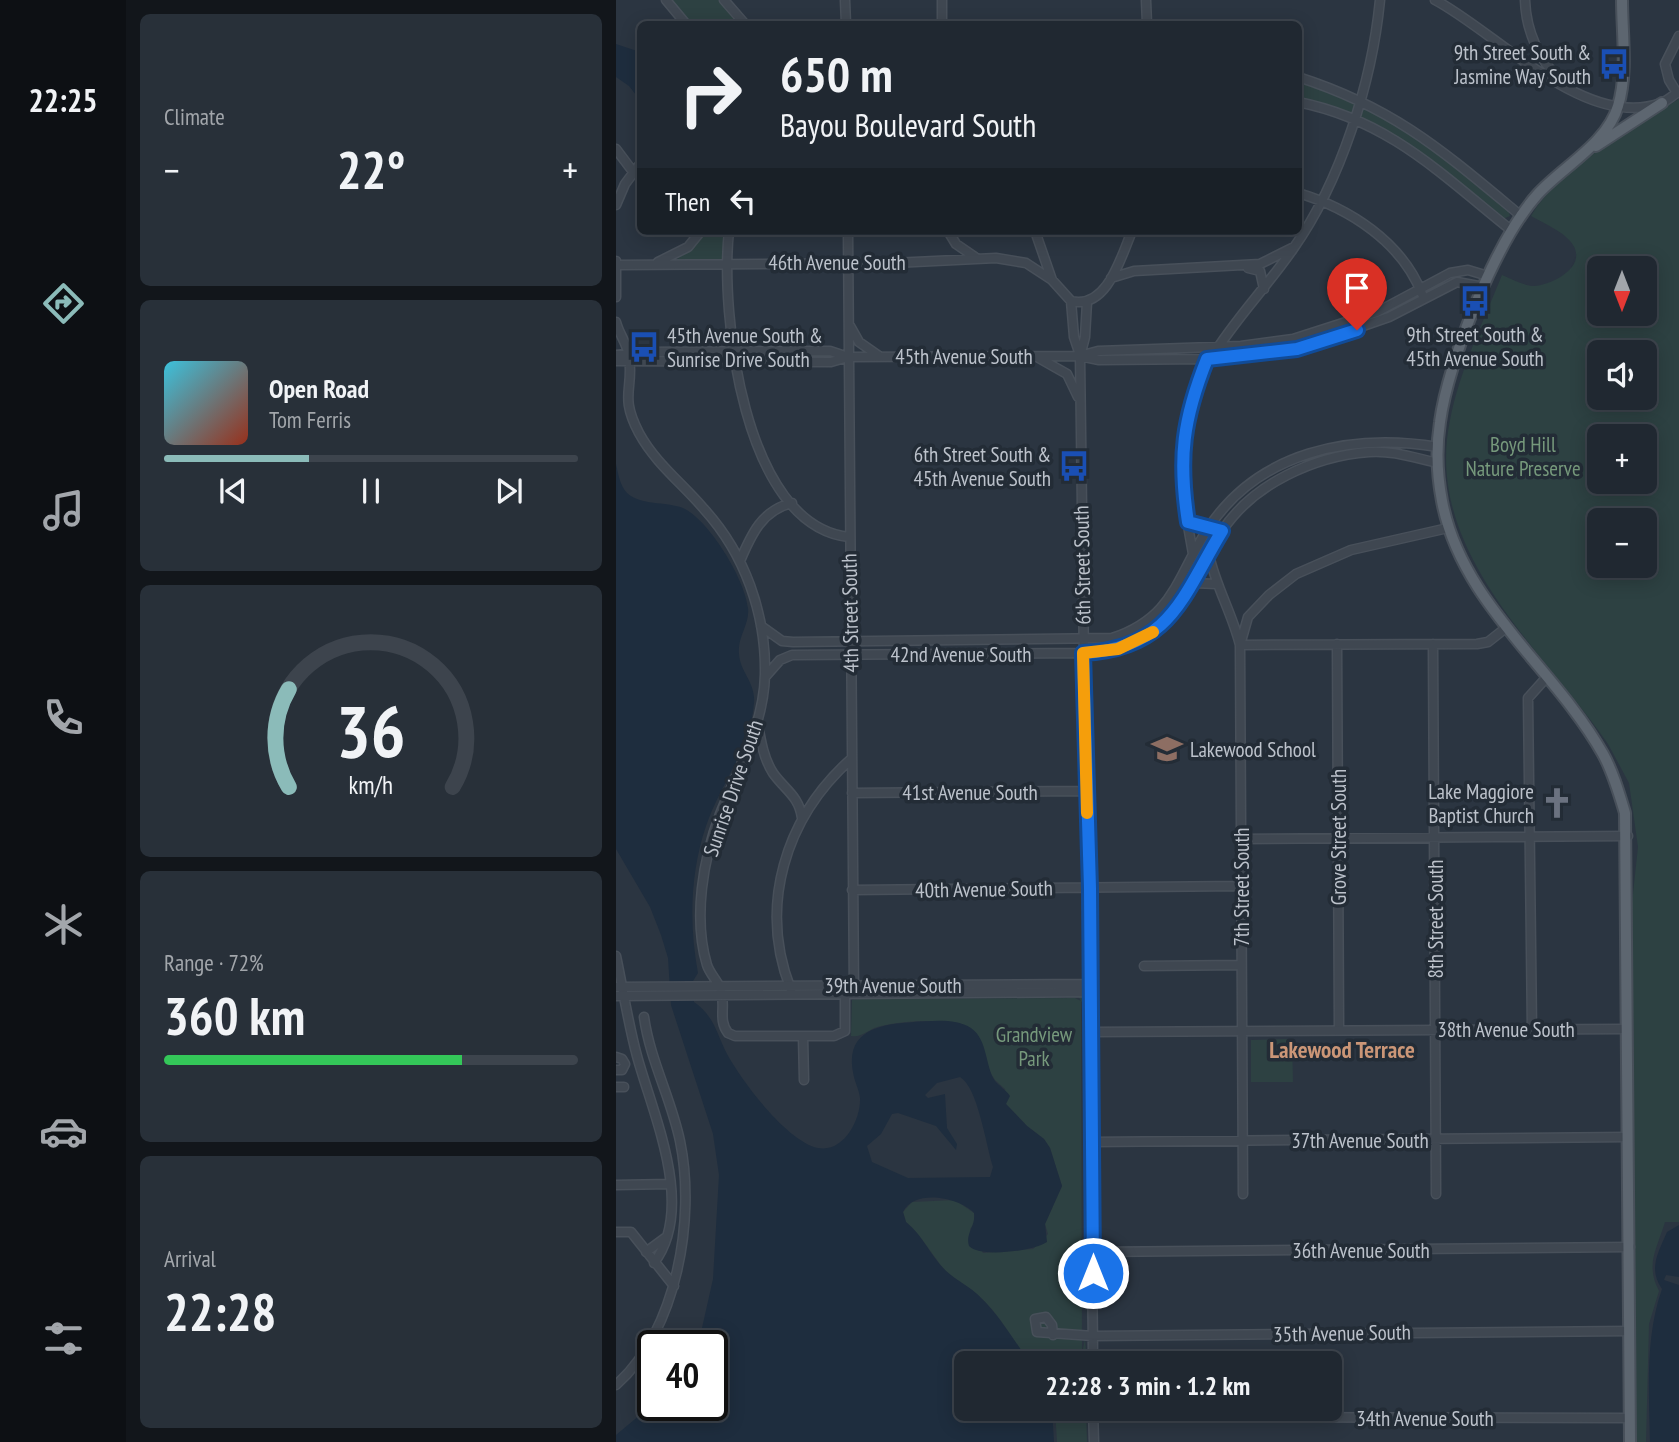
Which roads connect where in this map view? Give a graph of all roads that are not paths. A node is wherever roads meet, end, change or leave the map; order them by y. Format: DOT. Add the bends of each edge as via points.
graph roads {
  1 [pos="666,0"];
  2 [pos="724,0"];
  3 [pos="845,0"];
  4 [pos="942,0"];
  5 [pos="1146,0"];
  6 [pos="1380,0"];
  7 [pos="1435,0"];
  8 [pos="1525,0"];
  9 [pos="1622,0"];
  10 [pos="684,21"];
  11 [pos="742,21"];
  12 [pos="846,21"];
  13 [pos="942,21"];
  14 [pos="1147,21"];
  15 [pos="1679,36"];
  16 [pos="1302,78"];
  17 [pos="1565,86"];
  18 [pos="1678,92"];
  19 [pos="1362,101"];
  20 [pos="1302,103"];
  21 [pos="1662,103"];
  22 [pos="1618,107"];
  23 [pos="1355,118"];
  24 [pos="616,149"];
  25 [pos="1578,156"];
  26 [pos="637,168"];
  27 [pos="634,173"];
  28 [pos="1302,194"];
  29 [pos="1321,200"];
  30 [pos="616,205"];
  31 [pos="1520,215"];
  32 [pos="1511,230"];
  33 [pos="1302,234"];
  34 [pos="698,235"];
  35 [pos="729,235"];
  36 [pos="848,235"];
  37 [pos="950,235"];
  38 [pos="1036,235"];
  39 [pos="1130,235"];
  40 [pos="1302,235"];
  41 [pos="1295,247"];
  42 [pos="978,259"];
  43 [pos="616,262"];
  44 [pos="727,262"];
  45 [pos="849,262"];
  46 [pos="652,264"];
  47 [pos="1241,267"];
  48 [pos="1488,276"];
  49 [pos="1111,278"];
  50 [pos="1052,280"];
  51 [pos="1484,287"];
  52 [pos="1264,289"];
  53 [pos="1420,290"];
  54 [pos="616,297"];
  55 [pos="1424,300"];
  56 [pos="1071,301"];
  57 [pos="1087,302"];
  58 [pos="616,321"];
  59 [pos="849,324"];
  60 [pos="1216,348"];
  61 [pos="733,352"];
  62 [pos="616,355"];
  63 [pos="1033,355"];
  64 [pos="1080,355"];
  65 [pos="880,356"];
  66 [pos="848,357"];
  67 [pos="630,358"];
  68 [pos="1207,359"];
  69 [pos="616,361"];
  70 [pos="733,363"];
  71 [pos="1080,403"];
  72 [pos="1438,447"];
  73 [pos="1438,463"];
  74 [pos="792,503"];
  75 [pos="1188,522"];
  76 [pos="1210,526"];
  77 [pos="1448,528"];
  78 [pos="1222,531"];
  79 [pos="849,537"];
  80 [pos="1193,554"];
  81 [pos="1209,555"];
  82 [pos="740,561"];
  83 [pos="1194,583"];
  84 [pos="1216,584"];
  85 [pos="761,626"];
  86 [pos="1507,627"];
  87 [pos="1025,641"];
  88 [pos="1083,641"];
  89 [pos="850,642"];
  90 [pos="1337,644"];
  91 [pos="1433,644"];
  92 [pos="1240,645"];
  93 [pos="1025,653"];
  94 [pos="1083,653"];
  95 [pos="850,654"];
  96 [pos="765,678"];
  97 [pos="1546,678"];
  98 [pos="758,721"];
  99 [pos="851,759"];
  100 [pos="746,761"];
  101 [pos="767,761"];
  102 [pos="1087,791"];
  103 [pos="852,793"];
  104 [pos="795,796"];
  105 [pos="817,796"];
  106 [pos="802,818"];
  107 [pos="1628,836"];
  108 [pos="1531,837"];
  109 [pos="1338,838"];
  110 [pos="1434,838"];
  111 [pos="1241,839"];
  112 [pos="1241,886"];
  113 [pos="1090,888"];
  114 [pos="852,890"];
  115 [pos="616,956"];
  116 [pos="1241,965"];
  117 [pos="1144,966"];
  118 [pos="1091,988"];
  119 [pos="791,990"];
  120 [pos="721,991"];
  121 [pos="851,991"];
  122 [pos="620,992"];
  123 [pos="644,1017"];
  124 [pos="1627,1029"];
  125 [pos="1242,1030"];
  126 [pos="1339,1030"];
  127 [pos="1435,1030"];
  128 [pos="1532,1030"];
  129 [pos="1091,1032"];
  130 [pos="803,1036"];
  131 [pos="637,1058"];
  132 [pos="620,1060"];
  133 [pos="616,1070"];
  134 [pos="804,1080"];
  135 [pos="1628,1137"];
  136 [pos="1435,1139"];
  137 [pos="1242,1141"];
  138 [pos="1092,1142"];
  139 [pos="670,1184"];
  140 [pos="616,1185"];
  141 [pos="1242,1194"];
  142 [pos="1436,1194"];
  143 [pos="616,1232"];
  144 [pos="665,1238"];
  145 [pos="1630,1247"];
  146 [pos="1092,1252"];
  147 [pos="650,1257"];
  148 [pos="674,1286"];
  149 [pos="1630,1331"];
  150 [pos="1053,1335"];
  151 [pos="1093,1336"];
  152 [pos="1093,1351"];
  153 [pos="616,1385"];
  154 [pos="1342,1415"];
  155 [pos="1630,1418"];
  156 [pos="1093,1421"];
  157 [pos="1094,1442"];
  158 [pos="1630,1442"];
  1 -- 10 [label="street"];
  2 -- 11 [label="street"];
  3 -- 12 [label="street"];
  4 -- 13 [label="street"];
  5 -- 14 [label="street"];
  6 -- 19 [label="street"];
  7 -- 17 [label="street"];
  8 -- 17 [label="street" via="1536,47"];
  9 -- 22 [label="main road"];
  15 -- 18 [label="street" via="1665,64"];
  16 -- 19 [label="street"];
  17 -- 22 [label="street"];
  18 -- 21 [label="street"];
  19 -- 23 [label="street"];
  19 -- 31 [label="street" via="1445,151"];
  20 -- 23 [label="street"];
  21 -- 22 [label="street"];
  21 -- 25 [label="main road"];
  22 -- 25 [label="main road" via="1600,135"];
  23 -- 29 [label="street"];
  23 -- 32 [label="street" via="1421,155"];
  24 -- 27 [label="street"];
  25 -- 31 [label="main road"];
  26 -- 27 [label="street"];
  27 -- 30 [label="street"];
  28 -- 29 [label="street"];
  29 -- 33 [label="street"];
  29 -- 53 [label="street" via="1380,237 1402,260"];
  31 -- 32 [label="main road"];
  32 -- 48 [label="main road"];
  34 -- 46 [label="street" via="688,247"];
  35 -- 44 [label="street"];
  36 -- 45 [label="street, 4th Street South"];
  37 -- 42 [label="street"];
  38 -- 50 [label="street"];
  39 -- 49 [label="street"];
  40 -- 41 [label="street"];
  41 -- 47 [label="street" via="1260,264"];
  41 -- 52 [label="street"];
  42 -- 45 [label="street, 46th Avenue South"];
  42 -- 50 [label="street, 46th Avenue South" via="1026,263"];
  43 -- 46 [label="street, 46th Avenue South"];
  43 -- 54 [label="street"];
  44 -- 45 [label="street, 46th Avenue South"];
  44 -- 46 [label="street, 46th Avenue South"];
  44 -- 61 [label="street"];
  45 -- 59 [label="street, 4th Street South"];
  47 -- 49 [label="street" via="1134,271"];
  47 -- 52 [label="street" via="1260,271"];
  48 -- 51 [label="main road"];
  48 -- 53 [label="street, 45th Avenue South" via="1459,271"];
  49 -- 57 [label="street"];
  50 -- 56 [label="street"];
  51 -- 55 [label="street, 45th Avenue South" via="1457,282"];
  51 -- 72 [label="main road" via="1444,398"];
  52 -- 60 [label="street"];
  53 -- 55 [label="street"];
  53 -- 60 [label="street, 45th Avenue South" via="1377,312 1320,332"];
  55 -- 68 [label="street, 45th Avenue South" via="1327,341 1268,354"];
  56 -- 57 [label="street"];
  56 -- 64 [label="street, 6th Street South"];
  57 -- 64 [label="street, 6th Street South"];
  58 -- 67 [label="street, Sunrise Drive South"];
  59 -- 65 [label="street" via="859,342"];
  59 -- 66 [label="street, 4th Street South"];
  60 -- 64 [label="street, 45th Avenue South"];
  60 -- 68 [label="street"];
  61 -- 66 [label="street, 45th Avenue South" via="830,351"];
  61 -- 67 [label="street, 45th Avenue South"];
  61 -- 70 [label="street"];
  62 -- 67 [label="street"];
  63 -- 64 [label="street, 45th Avenue South"];
  63 -- 65 [label="street, 45th Avenue South"];
  63 -- 71 [label="street" via="1067,374"];
  64 -- 68 [label="street, 45th Avenue South" via="1099,360"];
  64 -- 71 [label="street, 6th Street South"];
  65 -- 66 [label="street, 45th Avenue South"];
  66 -- 70 [label="street, 45th Avenue South" via="831,362"];
  66 -- 79 [label="street, 4th Street South"];
  67 -- 69 [label="street"];
  67 -- 70 [label="street, 45th Avenue South"];
  67 -- 82 [label="street, Sunrise Drive South" via="627,403 639,433 665,470 716,522"];
  68 -- 75 [label="street" via="1183,432"];
  70 -- 74 [label="street" via="763,459"];
  71 -- 88 [label="street, 6th Street South"];
  72 -- 73 [label="main road"];
  72 -- 76 [label="street, 42nd Avenue South" via="1380,440 1313,452 1253,483"];
  73 -- 77 [label="main road"];
  73 -- 78 [label="street, 42nd Avenue South" via="1370,452 1321,461 1260,492"];
  74 -- 79 [label="street" via="825,530"];
  74 -- 82 [label="street" via="768,513"];
  75 -- 76 [label="street"];
  75 -- 80 [label="street"];
  76 -- 78 [label="street"];
  76 -- 80 [label="street, 42nd Avenue South"];
  77 -- 86 [label="main road" via="1470,575"];
  77 -- 92 [label="street" via="1351,550 1296,574 1248,617"];
  78 -- 81 [label="street, 42nd Avenue South"];
  79 -- 89 [label="street, 4th Street South"];
  80 -- 88 [label="street, 42nd Avenue South" via="1168,602 1143,625 1112,638"];
  81 -- 83 [label="street, 42nd Avenue South"];
  81 -- 84 [label="street, 7th Street South"];
  82 -- 85 [label="street, Sunrise Drive South"];
  83 -- 84 [label="street"];
  83 -- 94 [label="street, 42nd Avenue South" via="1176,611 1138,642"];
  84 -- 92 [label="street, 7th Street South" via="1232,614"];
  85 -- 89 [label="street, 42nd Avenue South" via="782,640"];
  85 -- 96 [label="street, Sunrise Drive South"];
  86 -- 91 [label="street" via="1488,642"];
  86 -- 97 [label="main road"];
  87 -- 88 [label="street, 42nd Avenue South"];
  87 -- 89 [label="street, 42nd Avenue South"];
  87 -- 93 [label="street"];
  88 -- 94 [label="street, 6th Street South"];
  89 -- 95 [label="street, 4th Street South"];
  90 -- 91 [label="street"];
  90 -- 92 [label="street"];
  90 -- 109 [label="street, Grove Street South"];
  91 -- 110 [label="street, 8th Street South"];
  92 -- 111 [label="street, 7th Street South"];
  93 -- 94 [label="street, 42nd Avenue South"];
  93 -- 95 [label="street, 42nd Avenue South"];
  94 -- 102 [label="street, 6th Street South"];
  95 -- 96 [label="street, 42nd Avenue South" via="792,655 780,660"];
  95 -- 99 [label="street, 4th Street South"];
  96 -- 98 [label="street, Sunrise Drive South"];
  97 -- 107 [label="main road" via="1604,755 1620,793"];
  97 -- 108 [label="street" via="1528,698"];
  98 -- 100 [label="street, Sunrise Drive South"];
  98 -- 101 [label="street"];
  99 -- 103 [label="street, 4th Street South"];
  99 -- 105 [label="street"];
  100 -- 101 [label="street" via="752,757"];
  100 -- 120 [label="street, Sunrise Drive South" via="720,813 705,867 703,951"];
  101 -- 104 [label="street"];
  102 -- 103 [label="street, 41st Avenue South"];
  102 -- 113 [label="street, 6th Street South"];
  103 -- 114 [label="street, 4th Street South"];
  104 -- 105 [label="street"];
  104 -- 106 [label="street"];
  105 -- 106 [label="street"];
  106 -- 119 [label="street" via="785,857 776,912 776,937"];
  107 -- 108 [label="street"];
  107 -- 124 [label="main road"];
  108 -- 110 [label="street"];
  108 -- 128 [label="street"];
  109 -- 110 [label="street"];
  109 -- 111 [label="street"];
  109 -- 126 [label="street, Grove Street South"];
  110 -- 127 [label="street, 8th Street South"];
  111 -- 112 [label="street, 7th Street South"];
  112 -- 113 [label="street, 40th Avenue South"];
  112 -- 116 [label="street, 7th Street South"];
  113 -- 114 [label="street, 40th Avenue South"];
  113 -- 118 [label="street, 6th Street South"];
  114 -- 121 [label="street, 4th Street South"];
  115 -- 122 [label="street"];
  116 -- 117 [label="street"];
  116 -- 125 [label="street, 7th Street South"];
  118 -- 121 [label="street, 39th Avenue South"];
  118 -- 129 [label="street, 6th Street South"];
  119 -- 120 [label="street, 39th Avenue South"];
  119 -- 121 [label="street, 39th Avenue South"];
  120 -- 122 [label="street, 39th Avenue South"];
  120 -- 130 [label="street, Sunrise Drive South" via="721,1021 728,1033"];
  121 -- 130 [label="street, 4th Street South" via="845,1031 834,1036"];
  122 -- 131 [label="street"];
  123 -- 148 [label="street" via="683,1159"];
  124 -- 128 [label="street, 38th Avenue South"];
  124 -- 135 [label="main road"];
  125 -- 126 [label="street, 38th Avenue South"];
  125 -- 129 [label="street, 38th Avenue South"];
  125 -- 137 [label="street, 7th Street South"];
  126 -- 127 [label="street, 38th Avenue South"];
  127 -- 128 [label="street, 38th Avenue South"];
  127 -- 136 [label="street, 8th Street South"];
  129 -- 138 [label="street, 6th Street South"];
  130 -- 134 [label="street"];
  131 -- 132 [label="street"];
  131 -- 139 [label="street" via="663,1135"];
  132 -- 133 [label="street" via="623,1068"];
  135 -- 136 [label="street, 37th Avenue South"];
  135 -- 145 [label="main road"];
  136 -- 137 [label="street, 37th Avenue South"];
  136 -- 142 [label="street, 8th Street South"];
  137 -- 138 [label="street, 37th Avenue South"];
  137 -- 141 [label="street, 7th Street South"];
  138 -- 146 [label="street, 6th Street South"];
  139 -- 140 [label="street"];
  139 -- 144 [label="street"];
  143 -- 147 [label="street" via="631,1232"];
  144 -- 147 [label="street"];
  144 -- 147 [label="street" via="666,1246"];
  145 -- 146 [label="street, 36th Avenue South"];
  145 -- 149 [label="main road"];
  146 -- 151 [label="street, 6th Street South"];
  147 -- 148 [label="street"];
  148 -- 153 [label="street" via="654,1339"];
  149 -- 151 [label="street, 35th Avenue South"];
  149 -- 155 [label="main road"];
  150 -- 151 [label="street, 35th Avenue South"];
  151 -- 152 [label="street, 6th Street South"];
  154 -- 155 [label="street, 34th Avenue South"];
  155 -- 158 [label="main road"];
  156 -- 157 [label="street"];
}
